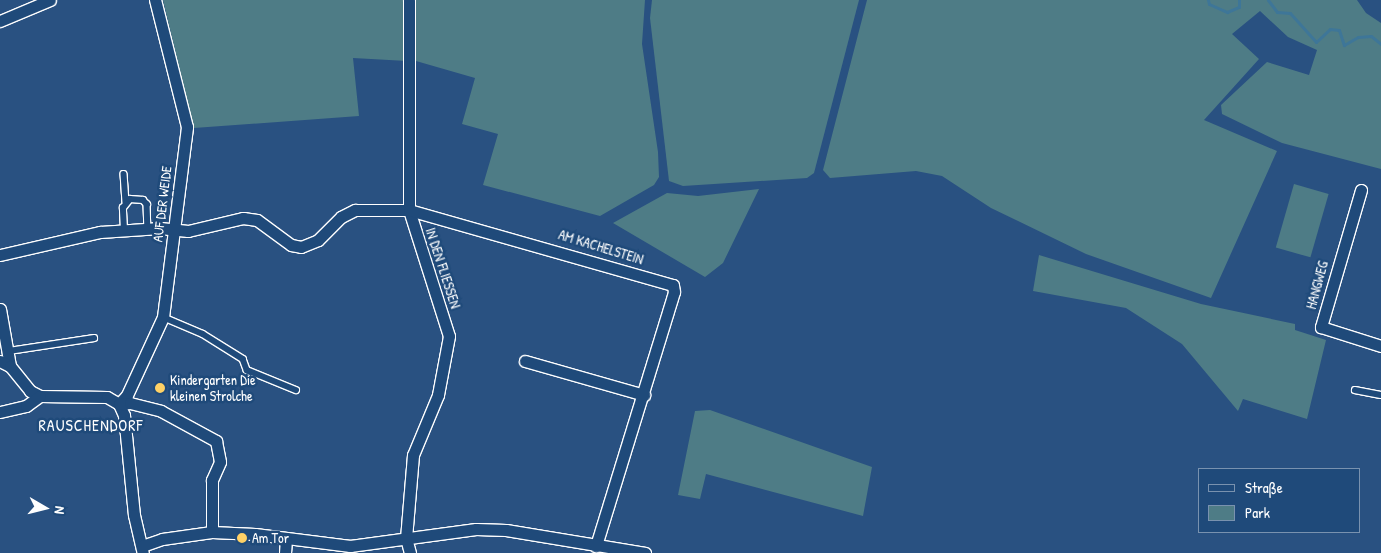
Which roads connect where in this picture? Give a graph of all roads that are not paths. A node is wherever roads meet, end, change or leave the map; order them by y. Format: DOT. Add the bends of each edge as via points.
graph roads {
  1 [pos="50,0"];
  2 [pos="156,0"];
  3 [pos="409,0"];
  4 [pos="0,22"];
  5 [pos="124,174"];
  6 [pos="1361,190"];
  7 [pos="126,202"];
  8 [pos="410,210"];
  9 [pos="148,228"];
  10 [pos="124,230"];
  11 [pos="175,230"];
  12 [pos="0,255"];
  13 [pos="0,309"];
  14 [pos="163,317"];
  15 [pos="94,338"];
  16 [pos="1381,346"];
  17 [pos="9,351"];
  18 [pos="525,361"];
  19 [pos="5,364"];
  20 [pos="296,390"];
  21 [pos="1355,390"];
  22 [pos="644,395"];
  23 [pos="1381,395"];
  24 [pos="40,396"];
  25 [pos="119,404"];
  26 [pos="0,412"];
  27 [pos="212,532"];
  28 [pos="286,538"];
  29 [pos="406,538"];
  30 [pos="596,546"];
  31 [pos="142,550"];
  32 [pos="285,553"];
  33 [pos="410,553"];
  34 [pos="645,553"];
  1 -- 4 [label="street"];
  2 -- 11 [label="street, AUF DER WEIDE" via="187,128"];
  3 -- 8 [label="street, IN DEN FLIESSEN"];
  5 -- 7 [label="lane"];
  6 -- 16 [label="street, HANGWEG" via="1321,327"];
  7 -- 9 [label="lane" via="138,198 147,204"];
  7 -- 10 [label="lane" via="123,208"];
  8 -- 11 [label="street" via="355,210 341,217 318,240 301,246 291,245 251,218 188,231"];
  8 -- 22 [label="street, AM KACHELSTEIN" via="673,285 674,292"];
  8 -- 29 [label="street, IN DEN FLIESSEN" via="449,336 438,395 413,455"];
  9 -- 10 [label="street"];
  9 -- 11 [label="street"];
  10 -- 12 [label="street" via="100,232"];
  11 -- 14 [label="street, AUF DER WEIDE"];
  13 -- 17 [label="street"];
  14 -- 20 [label="lane" via="203,334 243,359 247,370"];
  14 -- 25 [label="street, AUF DER WEIDE" via="128,395"];
  15 -- 17 [label="lane"];
  17 -- 19 [label="street"];
  18 -- 22 [label="street"];
  19 -- 24 [label="street" via="30,391"];
  21 -- 23 [label="lane"];
  22 -- 30 [label="street, AM KACHELSTEIN"];
  24 -- 25 [label="street" via="107,397"];
  24 -- 26 [label="street" via="26,406"];
  25 -- 27 [label="street" via="130,403 161,411 216,441 220,462 212,480"];
  25 -- 31 [label="street" via="124,415 134,515"];
  27 -- 28 [label="street"];
  27 -- 31 [label="street" via="162,539"];
  28 -- 29 [label="street" via="350,546"];
  28 -- 32 [label="street"];
  29 -- 30 [label="street" via="476,529 506,530"];
  29 -- 33 [label="street, IN DEN FLIESSEN"];
  30 -- 34 [label="street"];
}
